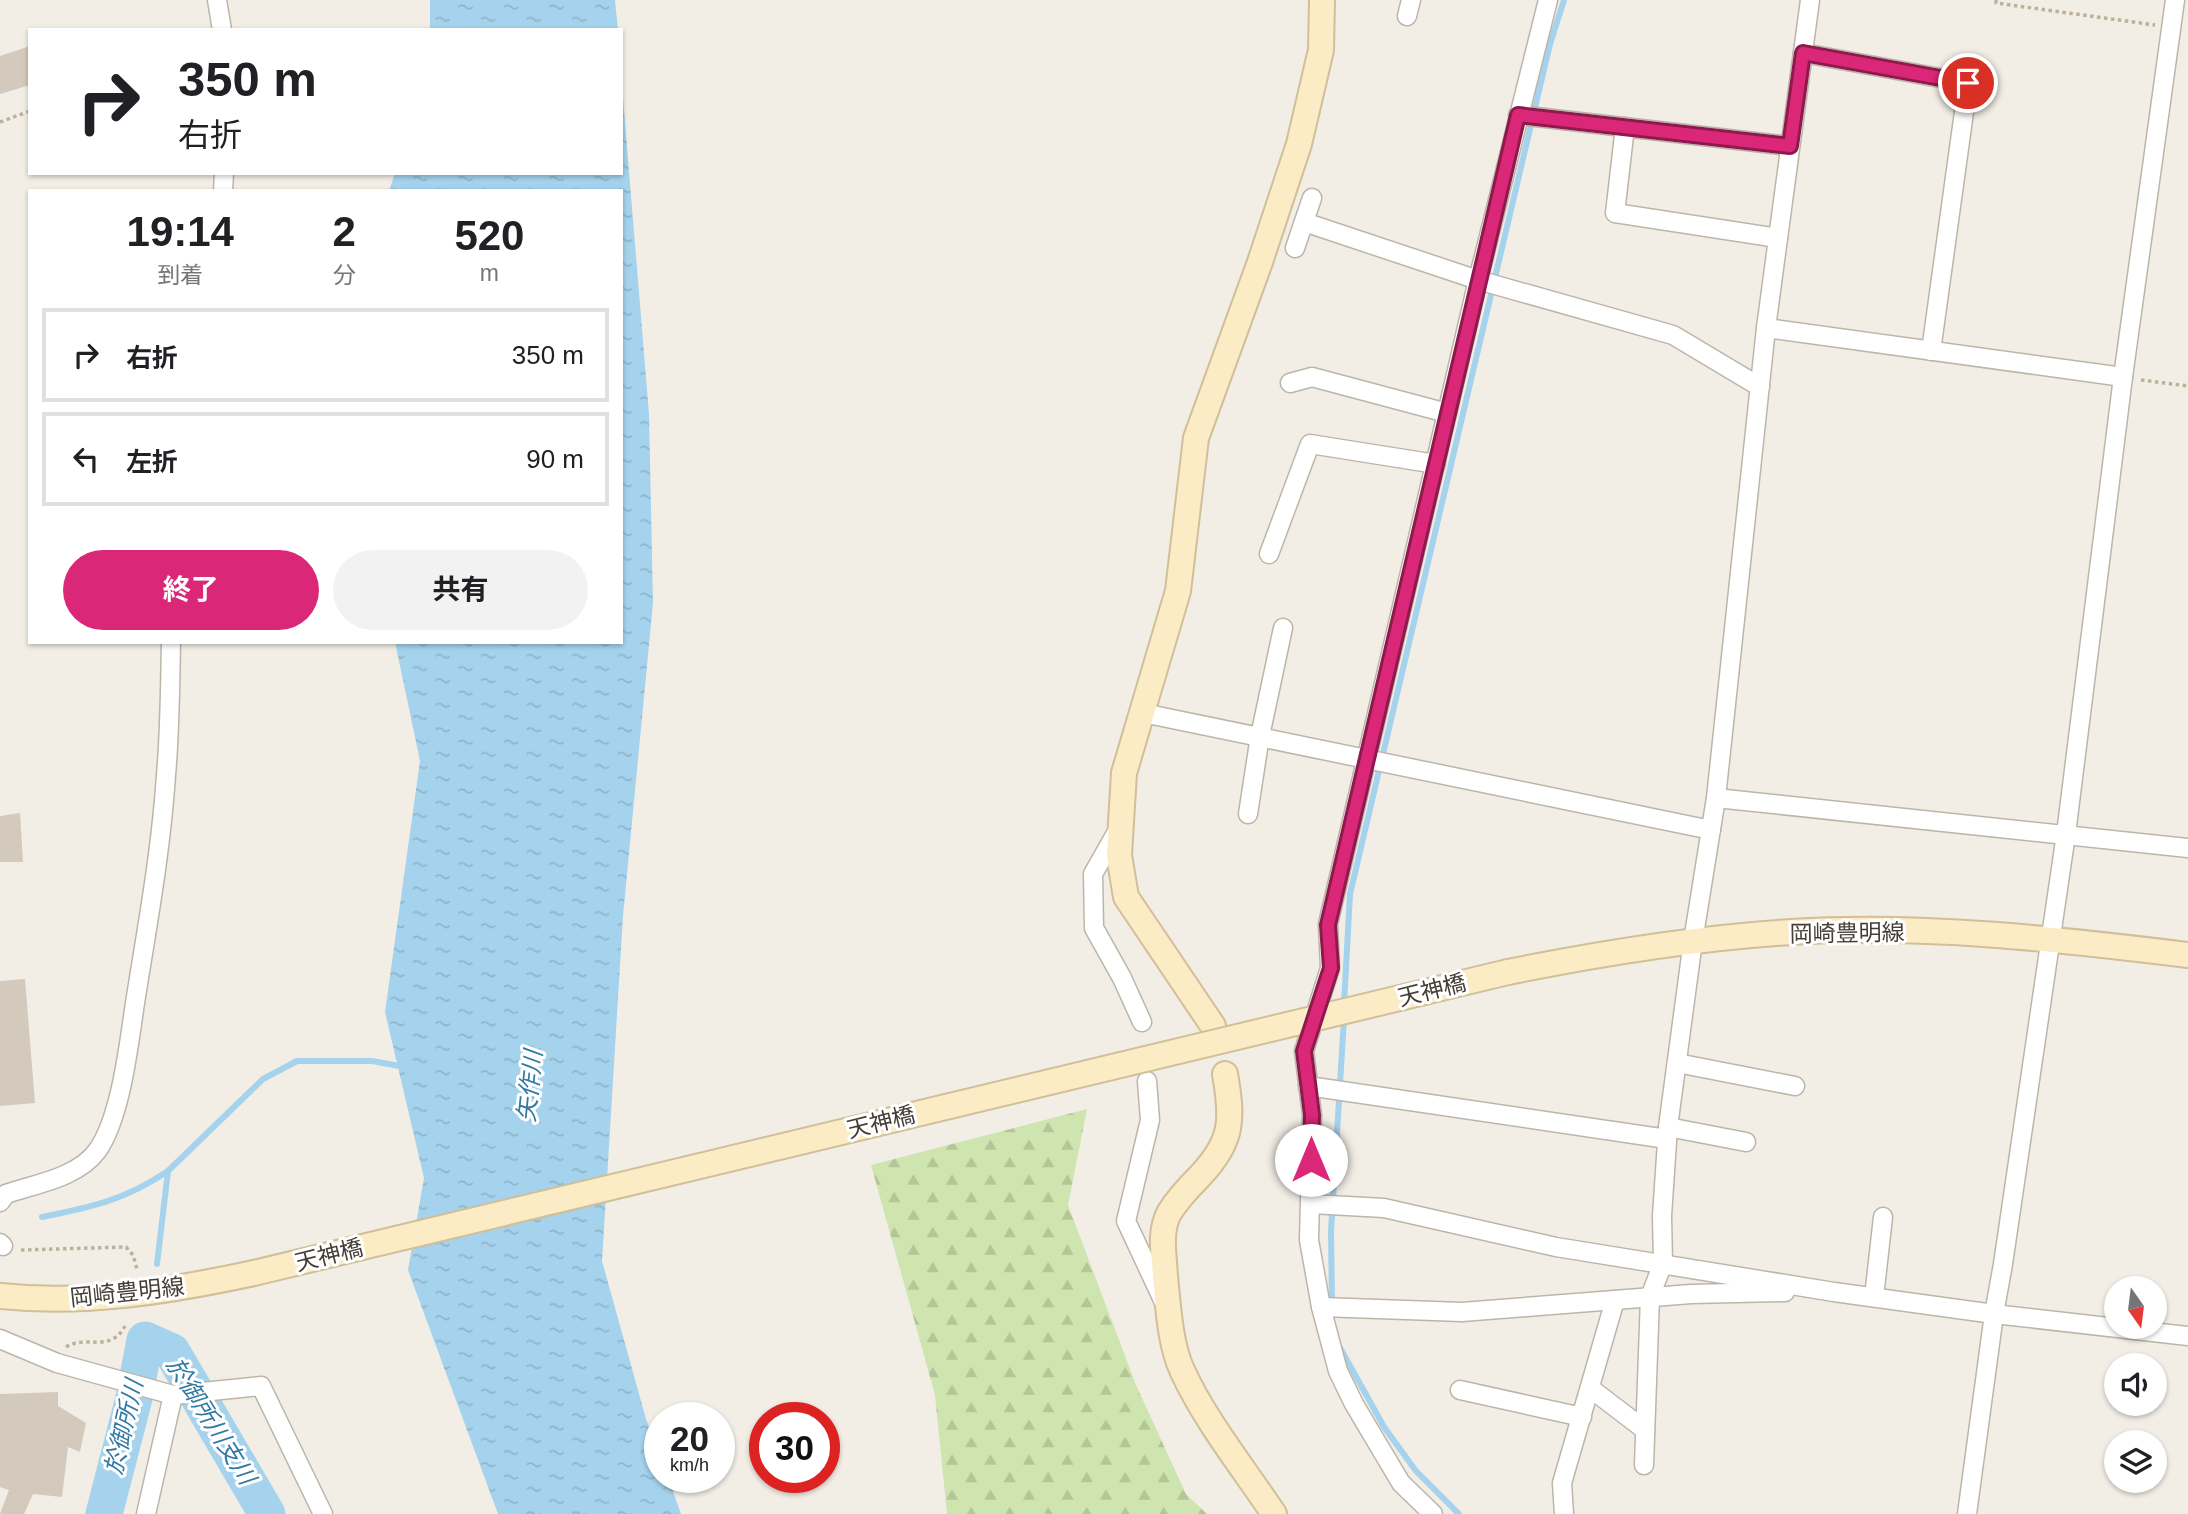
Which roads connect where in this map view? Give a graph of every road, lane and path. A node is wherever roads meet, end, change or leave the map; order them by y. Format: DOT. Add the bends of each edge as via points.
graph roads {
  1 [pos="217,0"];
  2 [pos="1322,0"];
  3 [pos="1548,0"];
  4 [pos="1810,0"];
  5 [pos="1996,0"];
  6 [pos="2175,0"];
  7 [pos="2171,27"];
  8 [pos="222,28"];
  9 [pos="1803,53"];
  10 [pos="28,112"];
  11 [pos="1518,115"];
  12 [pos="0,122"];
  13 [pos="1625,127"];
  14 [pos="1790,146"];
  15 [pos="1312,198"];
  16 [pos="1304,222"];
  17 [pos="1778,238"];
  18 [pos="1294,248"];
  19 [pos="1478,279"];
  20 [pos="1766,328"];
  21 [pos="1931,351"];
  22 [pos="2123,377"];
  23 [pos="1290,383"];
  24 [pos="2188,386"];
  25 [pos="1760,387"];
  26 [pos="1447,413"];
  27 [pos="1436,464"];
  28 [pos="1269,554"];
  29 [pos="1283,628"];
  30 [pos="172,644"];
  31 [pos="1143,713"];
  32 [pos="1260,736"];
  33 [pos="1368,758"];
  34 [pos="1716,798"];
  35 [pos="1248,814"];
  36 [pos="1121,825"];
  37 [pos="1711,830"];
  38 [pos="2066,834"];
  39 [pos="2188,848"];
  40 [pos="2049,938"];
  41 [pos="1693,941"];
  42 [pos="2188,955"];
  43 [pos="1508,972"];
  44 [pos="1142,1022"];
  45 [pos="1213,1027"];
  46 [pos="1677,1063"];
  47 [pos="1224,1074"];
  48 [pos="1147,1081"];
  49 [pos="1308,1086"];
  50 [pos="1795,1086"];
  51 [pos="1668,1133"];
  52 [pos="1746,1142"];
  53 [pos="0,1202"];
  54 [pos="1311,1204"];
  55 [pos="1883,1217"];
  56 [pos="1,1244"];
  57 [pos="1663,1263"];
  58 [pos="137,1269"];
  59 [pos="254,1273"];
  60 [pos="1834,1292"];
  61 [pos="0,1296"];
  62 [pos="1650,1297"];
  63 [pos="1874,1297"];
  64 [pos="1615,1300"];
  65 [pos="1321,1307"];
  66 [pos="1168,1312"];
  67 [pos="1994,1314"];
  68 [pos="125,1326"];
  69 [pos="2188,1336"];
  70 [pos="0,1339"];
  71 [pos="57,1363"];
  72 [pos="1590,1388"];
  73 [pos="1460,1390"];
  74 [pos="173,1395"];
  75 [pos="1582,1417"];
  76 [pos="1645,1430"];
  77 [pos="1644,1465"];
  78 [pos="146,1514"];
  79 [pos="323,1514"];
  80 [pos="1274,1514"];
  81 [pos="1433,1514"];
  82 [pos="1564,1514"];
  83 [pos="1967,1514"];
  1 -- 8 [label="street"];
  2 -- 31 [label="main road" via="1321,50 1299,144 1196,438 1178,591"];
  3 -- 11 [label="street"];
  4 -- 9 [label="street"];
  5 -- 7 [label="path" via="1996,4"];
  6 -- 7 [label="street"];
  7 -- 22 [label="street"];
  9 -- 14 [label="street"];
  9 -- 21 [label="street" via="1968,83"];
  10 -- 12 [label="path"];
  11 -- 13 [label="street"];
  11 -- 19 [label="street"];
  13 -- 14 [label="street"];
  13 -- 17 [label="street" via="1615,213"];
  14 -- 17 [label="street"];
  15 -- 16 [label="street"];
  16 -- 18 [label="street"];
  16 -- 19 [label="street"];
  17 -- 20 [label="street"];
  19 -- 25 [label="street" via="1673,335"];
  19 -- 26 [label="street"];
  20 -- 21 [label="street"];
  20 -- 25 [label="street"];
  21 -- 22 [label="street"];
  22 -- 24 [label="path"];
  22 -- 38 [label="street"];
  23 -- 26 [label="street" via="1312,377"];
  25 -- 34 [label="street"];
  26 -- 27 [label="street"];
  27 -- 28 [label="street" via="1310,444"];
  27 -- 33 [label="street"];
  29 -- 32 [label="street"];
  30 -- 53 [label="street" via="156,870 114,1112 96,1152 82,1165 6,1194"];
  31 -- 32 [label="street"];
  31 -- 36 [label="main road" via="1124,774"];
  32 -- 33 [label="street"];
  32 -- 35 [label="street"];
  33 -- 37 [label="street"];
  33 -- 49 [label="street" via="1328,925 1331,968 1304,1051"];
  34 -- 37 [label="street"];
  34 -- 38 [label="street"];
  36 -- 44 [label="street" via="1093,874 1094,928"];
  36 -- 45 [label="main road" via="1119,855 1126,897"];
  37 -- 41 [label="street"];
  38 -- 39 [label="street"];
  38 -- 40 [label="street"];
  40 -- 41 [label="main road, 岡崎豊明線" via="1884,931 1793,932"];
  40 -- 42 [label="main road, 岡崎豊明線"];
  40 -- 67 [label="street"];
  41 -- 43 [label="main road, 岡崎豊明線"];
  41 -- 46 [label="street"];
  43 -- 59 [label="main road, 天神橋, bridge"];
  46 -- 50 [label="street"];
  46 -- 51 [label="street"];
  47 -- 66 [label="main road" via="1231,1109 1228,1135 1214,1161 1169,1214 1162,1241"];
  48 -- 66 [label="street" via="1150,1120 1126,1222"];
  49 -- 51 [label="street"];
  49 -- 54 [label="street"];
  51 -- 52 [label="street"];
  51 -- 57 [label="street"];
  54 -- 57 [label="street" via="1384,1208 1556,1247"];
  54 -- 65 [label="street" via="1309,1240"];
  55 -- 63 [label="street"];
  56 -- 58 [label="path" via="20,1250 126,1247"];
  57 -- 60 [label="street"];
  57 -- 62 [label="street"];
  59 -- 61 [label="main road, 岡崎豊明線" via="144,1294"];
  60 -- 62 [label="street"];
  60 -- 63 [label="street"];
  62 -- 64 [label="street"];
  62 -- 76 [label="street"];
  63 -- 67 [label="street"];
  64 -- 65 [label="street" via="1462,1312"];
  64 -- 72 [label="street"];
  65 -- 81 [label="street" via="1338,1371 1354,1404 1401,1483"];
  66 -- 80 [label="main road" via="1181,1368"];
  67 -- 69 [label="street"];
  67 -- 83 [label="street"];
  68 -- 71 [label="path" via="111,1342 67,1345"];
  70 -- 71 [label="street"];
  71 -- 74 [label="street"];
  72 -- 75 [label="street"];
  72 -- 76 [label="street"];
  73 -- 75 [label="street"];
  74 -- 78 [label="street"];
  74 -- 79 [label="street" via="261,1386"];
  75 -- 82 [label="street" via="1562,1483"];
  76 -- 77 [label="street"];
}
